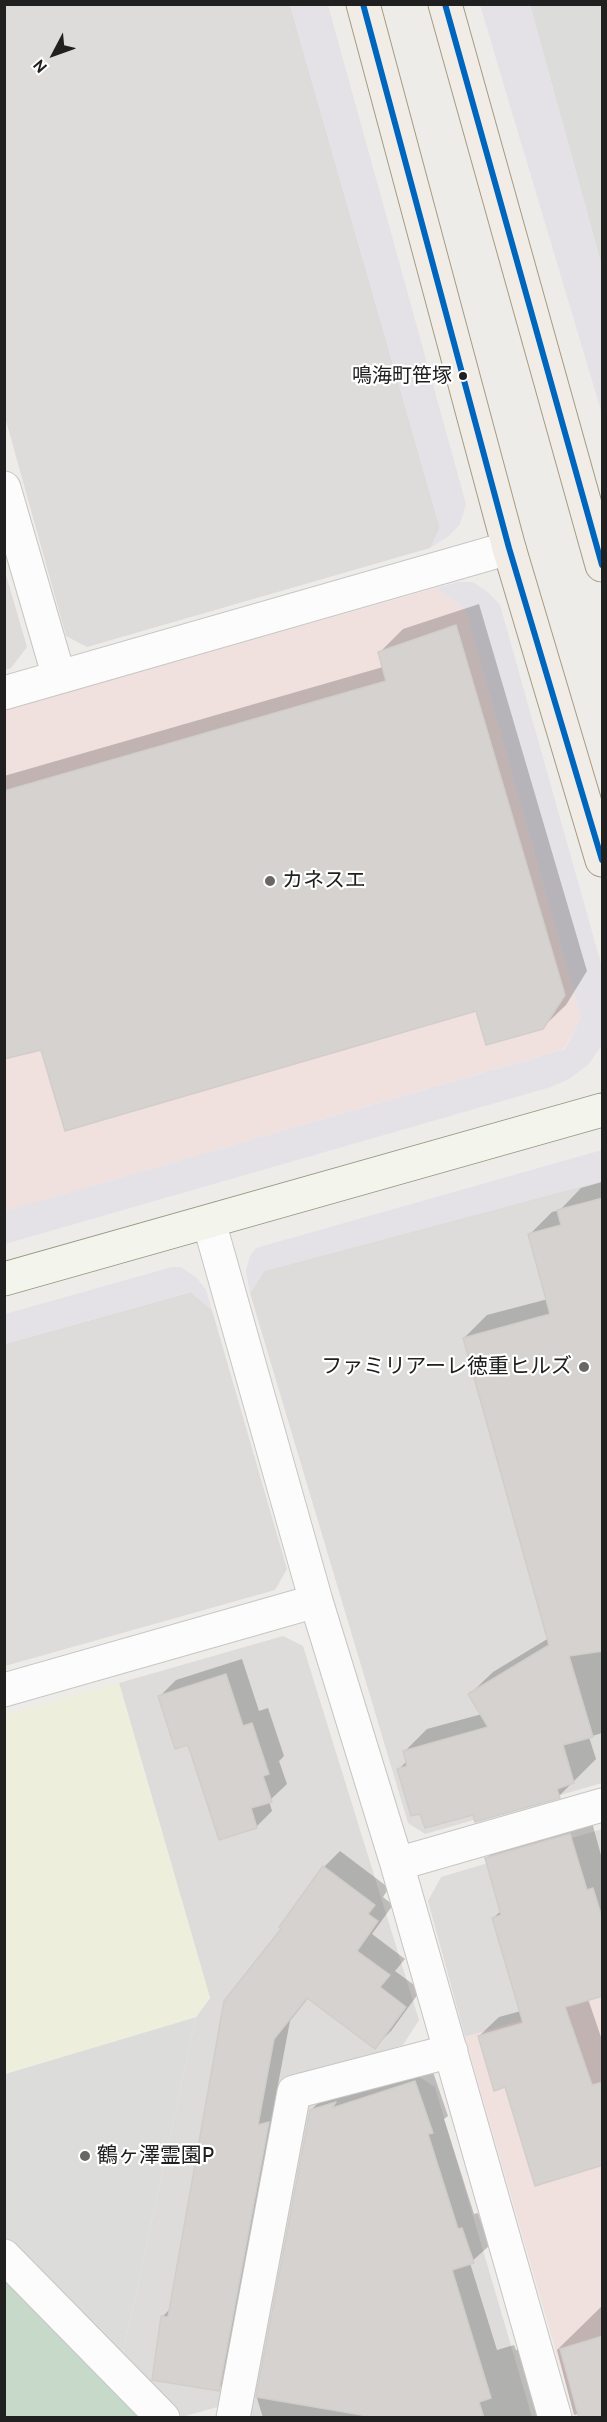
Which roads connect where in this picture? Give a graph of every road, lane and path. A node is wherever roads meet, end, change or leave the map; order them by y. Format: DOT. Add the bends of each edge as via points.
graph roads {
  1 [pos="363,4"];
  2 [pos="445,4"];
  3 [pos="4,488"];
  4 [pos="509,548"];
  5 [pos="603,565"];
  6 [pos="59,678"];
  7 [pos="4,693"];
  8 [pos="603,860"];
  9 [pos="603,1110"];
  10 [pos="209,1222"];
  11 [pos="4,1279"];
  12 [pos="316,1601"];
  13 [pos="4,1690"];
  14 [pos="603,1805"];
  15 [pos="398,1864"];
  16 [pos="451,2051"];
  17 [pos="4,2256"];
  18 [pos="163,2418"];
  19 [pos="233,2418"];
  20 [pos="555,2418"];
  1 -- 4 [label="main road"];
  2 -- 5 [label="main road"];
  3 -- 6 [label="street"];
  4 -- 6 [label="street"];
  4 -- 8 [label="main road"];
  6 -- 7 [label="street"];
  9 -- 10 [label="street"];
  10 -- 11 [label="street"];
  10 -- 12 [label="street"];
  12 -- 13 [label="street"];
  12 -- 15 [label="street"];
  14 -- 15 [label="street"];
  15 -- 16 [label="street"];
  16 -- 19 [label="street" via="294,2092"];
  16 -- 20 [label="street"];
  17 -- 18 [label="street"];
}
